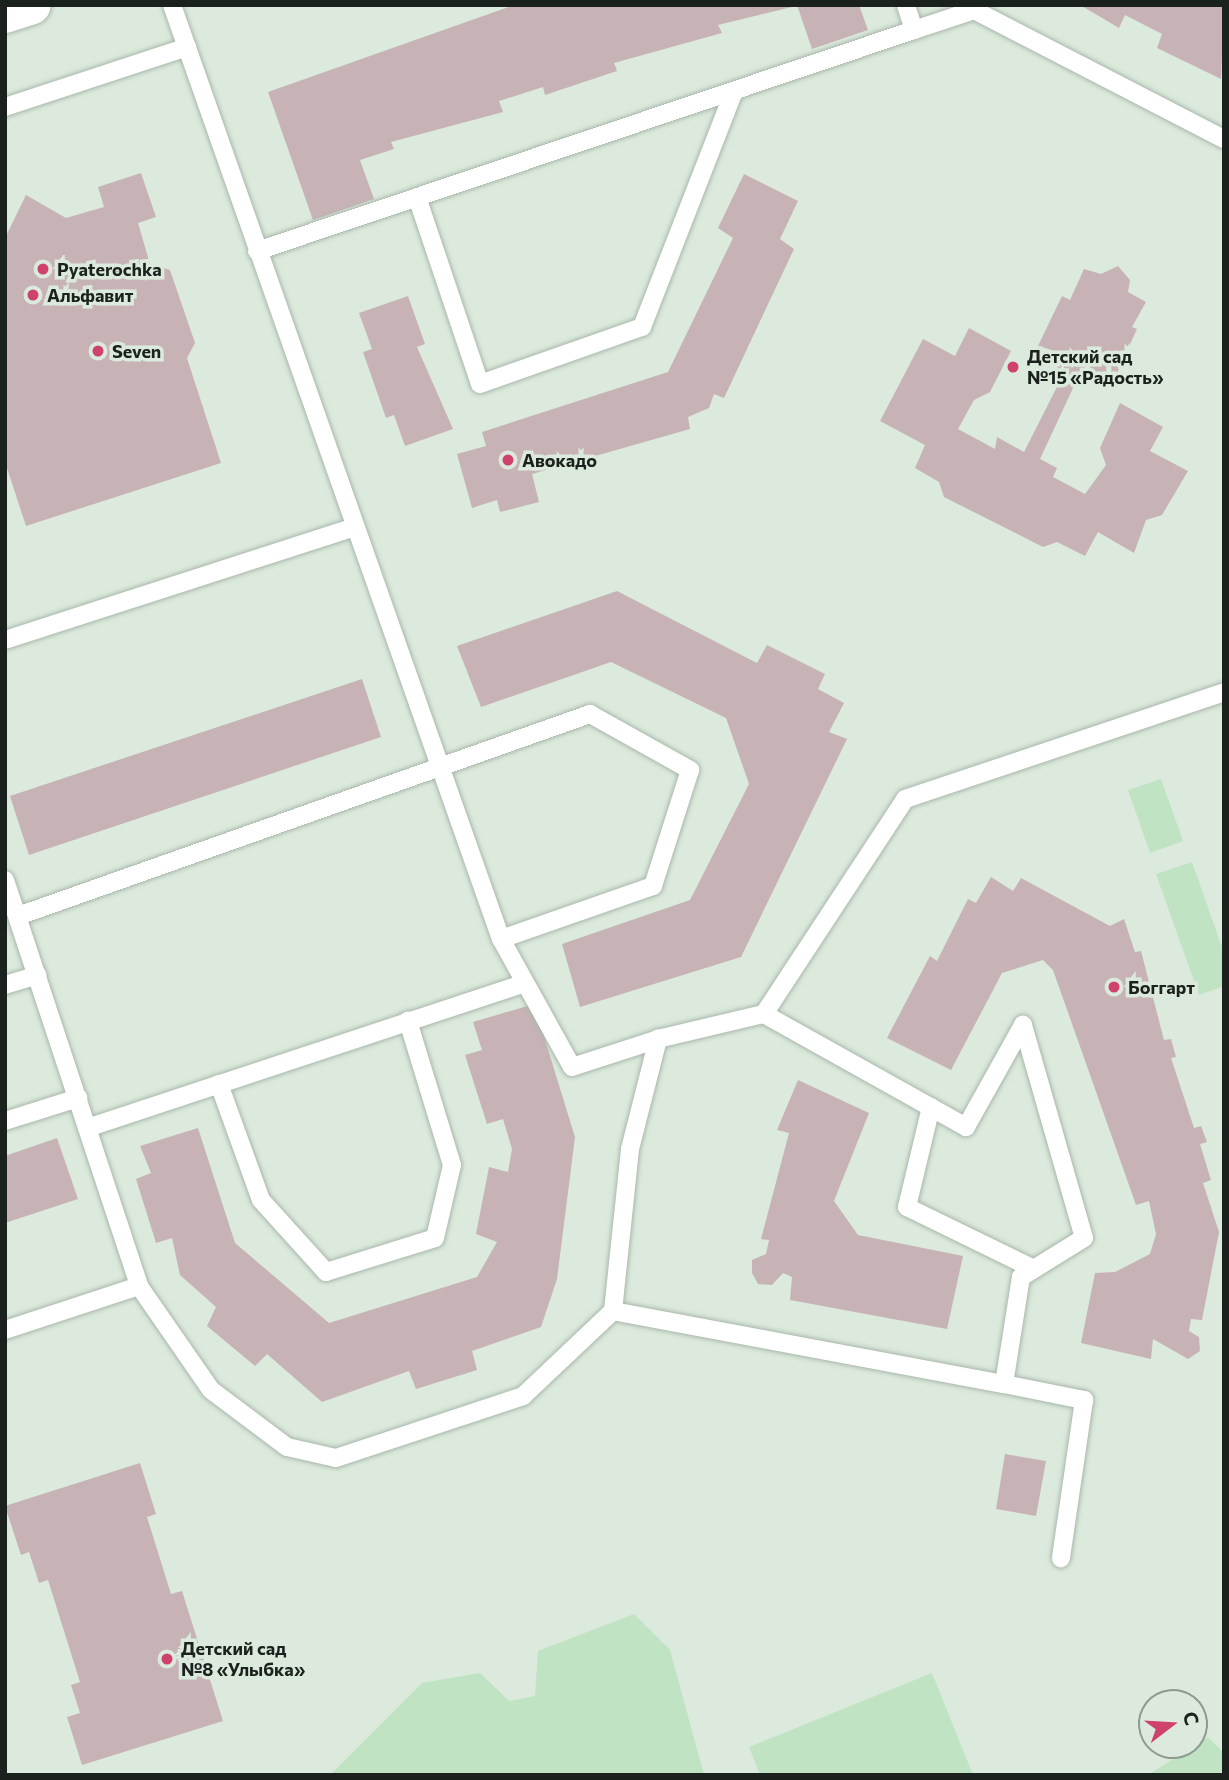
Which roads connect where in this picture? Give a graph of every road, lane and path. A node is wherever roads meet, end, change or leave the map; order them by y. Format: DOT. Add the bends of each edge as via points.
graph roads {
  1 [pos="32,5"];
  2 [pos="172,5"];
  3 [pos="906,5"];
  4 [pos="5,14"];
  5 [pos="915,30"];
  6 [pos="187,47"];
  7 [pos="734,91"];
  8 [pos="5,107"];
  9 [pos="1224,139"];
  10 [pos="417,197"];
  11 [pos="257,251"];
  12 [pos="355,527"];
  13 [pos="5,640"];
  14 [pos="1224,692"];
  15 [pos="442,766"];
  16 [pos="5,880"];
  17 [pos="18,916"];
  18 [pos="501,939"];
  19 [pos="37,975"];
  20 [pos="525,983"];
  21 [pos="5,985"];
  22 [pos="764,1014"];
  23 [pos="408,1021"];
  24 [pos="658,1039"];
  25 [pos="219,1084"];
  26 [pos="78,1098"];
  27 [pos="931,1107"];
  28 [pos="5,1121"];
  29 [pos="88,1128"];
  30 [pos="1034,1269"];
  31 [pos="139,1286"];
  32 [pos="613,1311"];
  33 [pos="5,1330"];
  34 [pos="1004,1384"];
  35 [pos="1061,1558"];
  1 -- 4 [label="street"];
  2 -- 6 [label="lane"];
  3 -- 5 [label="lane"];
  5 -- 7 [label="lane"];
  5 -- 9 [label="lane" via="974,10"];
  6 -- 8 [label="lane"];
  6 -- 11 [label="lane"];
  7 -- 10 [label="lane"];
  7 -- 10 [label="lane" via="642,327 480,384"];
  10 -- 11 [label="lane"];
  11 -- 12 [label="lane"];
  12 -- 13 [label="lane"];
  12 -- 15 [label="lane"];
  14 -- 22 [label="lane" via="905,799"];
  15 -- 17 [label="lane"];
  15 -- 18 [label="lane"];
  15 -- 18 [label="lane" via="590,714 690,770 653,886"];
  16 -- 17 [label="lane"];
  17 -- 19 [label="lane"];
  18 -- 20 [label="lane"];
  19 -- 21 [label="lane"];
  19 -- 26 [label="lane"];
  20 -- 23 [label="lane"];
  20 -- 24 [label="lane" via="572,1068"];
  22 -- 24 [label="lane"];
  22 -- 27 [label="lane"];
  23 -- 25 [label="lane"];
  23 -- 25 [label="lane" via="452,1165 435,1238 326,1272 261,1200"];
  24 -- 32 [label="lane" via="631,1149"];
  25 -- 29 [label="lane"];
  26 -- 28 [label="lane"];
  26 -- 29 [label="lane"];
  27 -- 30 [label="lane" via="907,1207"];
  27 -- 30 [label="lane" via="966,1127 1023,1025 1084,1238"];
  29 -- 31 [label="lane"];
  30 -- 34 [label="lane" via="1021,1277"];
  31 -- 32 [label="lane" via="211,1390 288,1447 336,1458 523,1396"];
  31 -- 33 [label="lane"];
  32 -- 34 [label="lane"];
  34 -- 35 [label="lane" via="1084,1400"];
}
